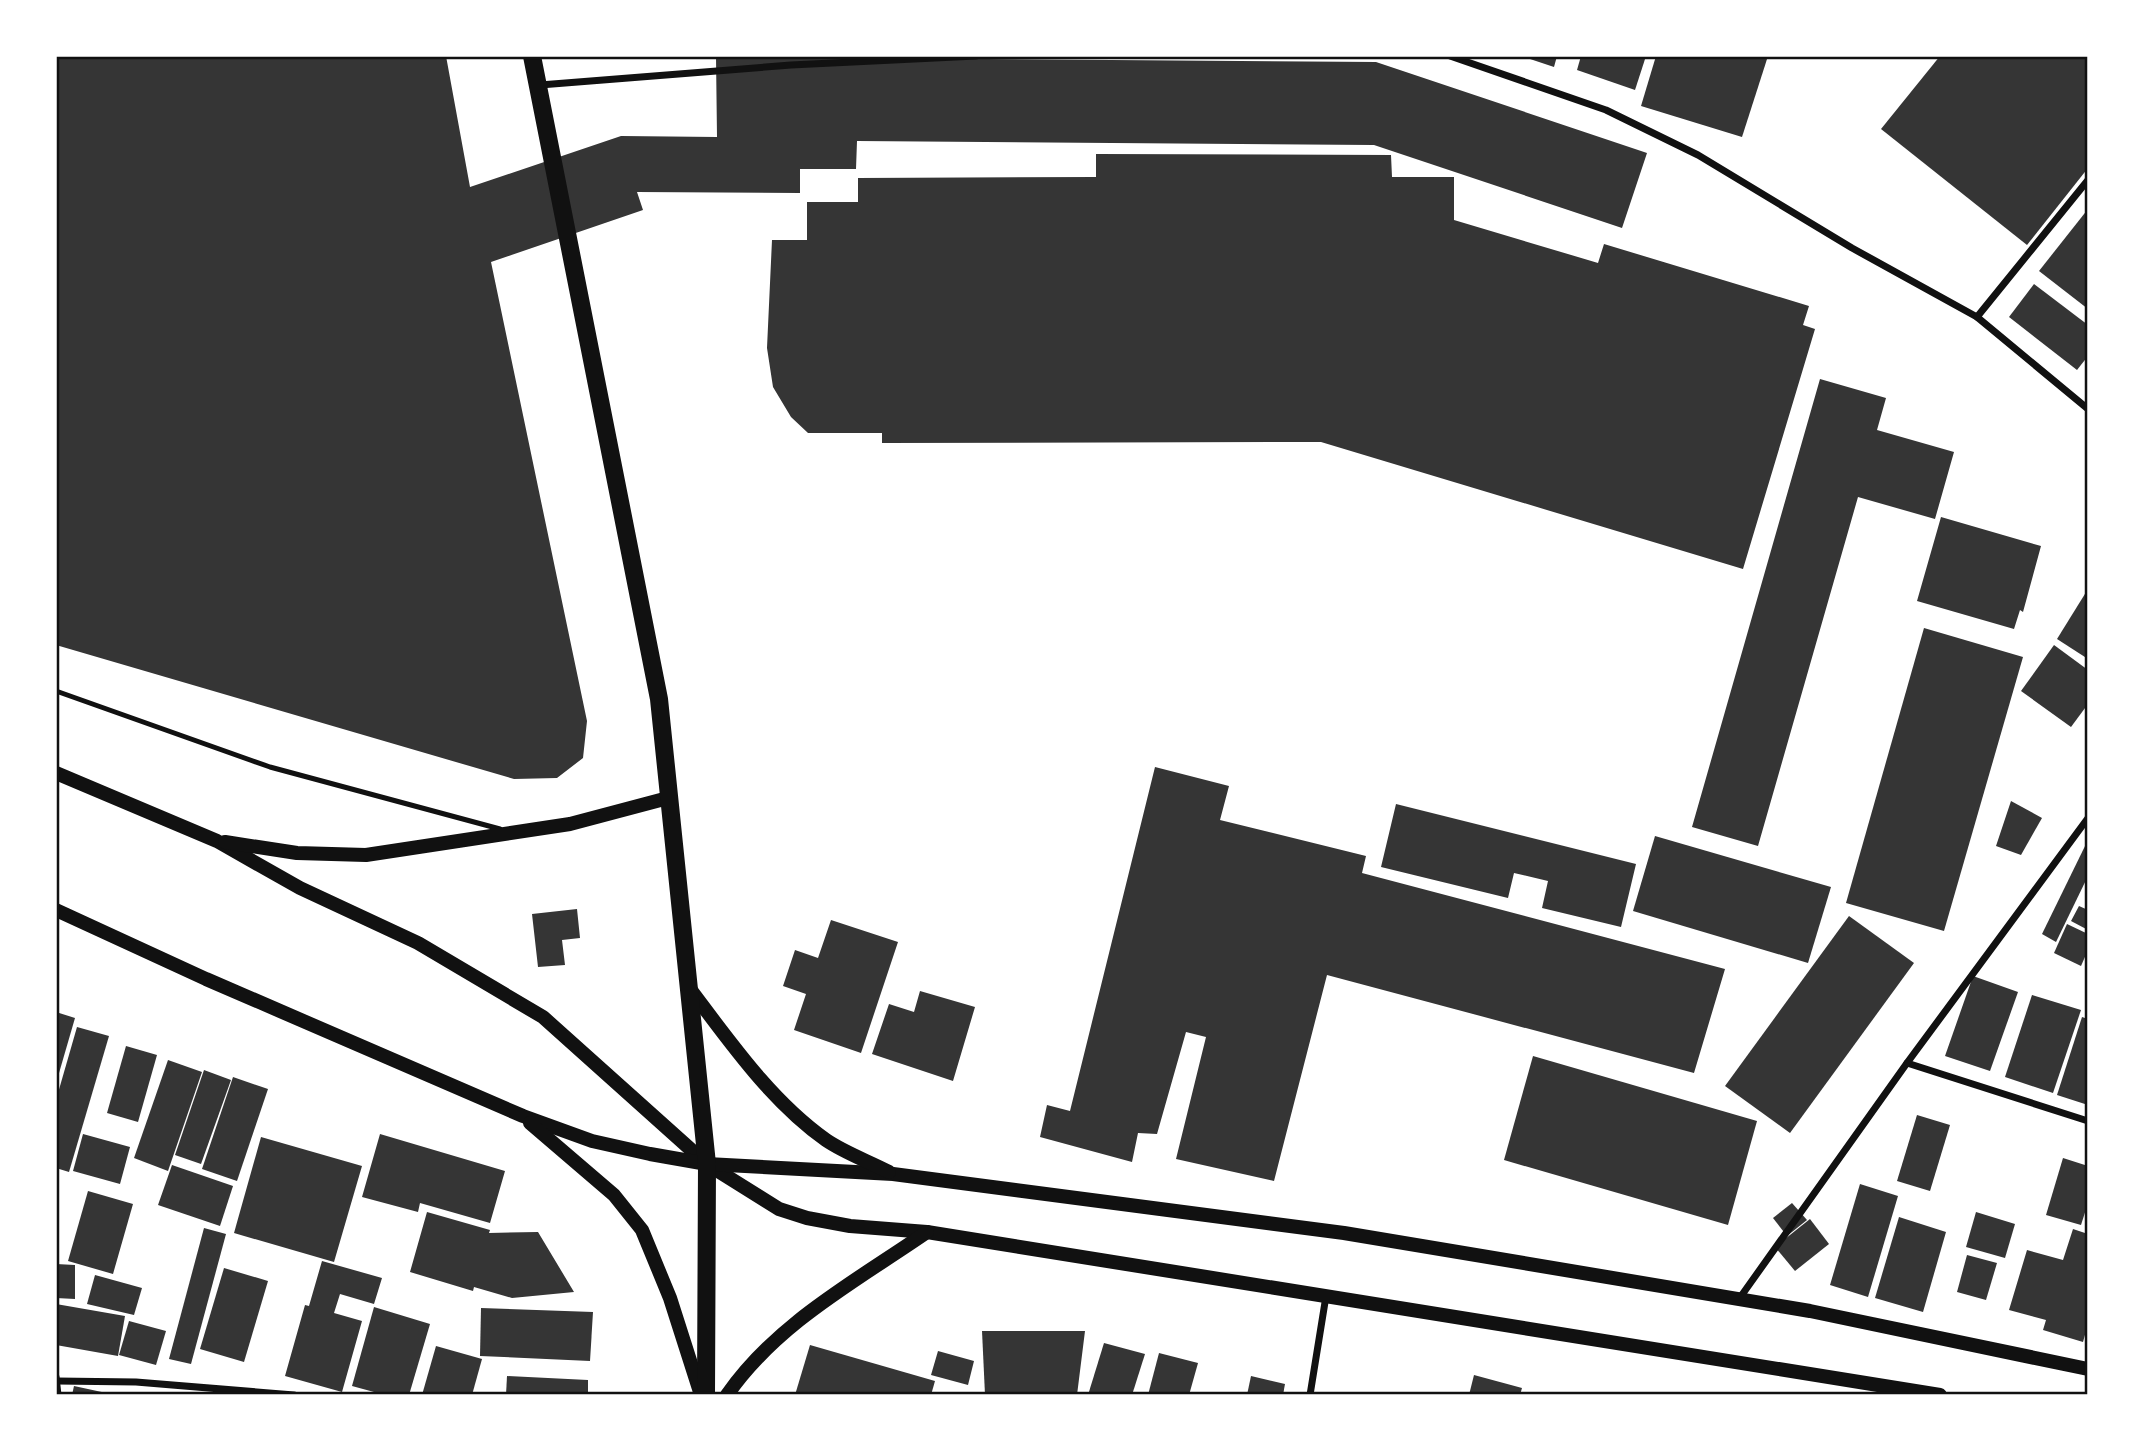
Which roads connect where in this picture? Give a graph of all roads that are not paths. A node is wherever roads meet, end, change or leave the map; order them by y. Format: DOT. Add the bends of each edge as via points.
graph roads {
  1 [pos="532,56"];
  2 [pos="976,56"];
  3 [pos="1450,56"];
  4 [pos="539,85"];
  5 [pos="2088,180"];
  6 [pos="1977,317"];
  7 [pos="2088,409"];
  8 [pos="56,691"];
  9 [pos="56,773"];
  10 [pos="668,798"];
  11 [pos="2088,818"];
  12 [pos="509,832"];
  13 [pos="216,841"];
  14 [pos="56,911"];
  15 [pos="690,989"];
  16 [pos="1907,1063"];
  17 [pos="523,1116"];
  18 [pos="2088,1121"];
  19 [pos="707,1164"];
  20 [pos="893,1174"];
  21 [pos="927,1232"];
  22 [pos="1326,1295"];
  23 [pos="1739,1300"];
  24 [pos="2088,1369"];
  25 [pos="57,1379"];
  26 [pos="58,1395"];
  27 [pos="294,1395"];
  28 [pos="704,1395"];
  29 [pos="727,1395"];
  30 [pos="1310,1395"];
  31 [pos="1940,1395"];
  1 -- 4 [label="main road"];
  2 -- 4 [label="street"];
  3 -- 6 [label="street" via="1606,110 1698,155"];
  4 -- 10 [label="main road" via="659,699"];
  5 -- 6 [label="street"];
  6 -- 7 [label="street"];
  8 -- 12 [label="lane" via="270,766"];
  9 -- 13 [label="main road"];
  10 -- 12 [label="main road" via="570,824"];
  10 -- 15 [label="main road"];
  11 -- 16 [label="street"];
  12 -- 13 [label="main road" via="366,855 297,853"];
  13 -- 19 [label="main road" via="300,888 418,943 543,1017"];
  14 -- 17 [label="main road"];
  15 -- 19 [label="main road"];
  15 -- 20 [label="main road" via="741,1057 787,1105 827,1140"];
  16 -- 18 [label="street"];
  16 -- 23 [label="street"];
  17 -- 19 [label="main road" via="592,1140"];
  17 -- 28 [label="main road" via="614,1195 642,1230"];
  19 -- 20 [label="main road"];
  19 -- 21 [label="main road" via="779,1209 807,1218"];
  19 -- 28 [label="main road"];
  20 -- 23 [label="main road" via="1344,1233"];
  21 -- 22 [label="main road"];
  21 -- 29 [label="main road" via="786,1327 744,1370"];
  22 -- 30 [label="street"];
  22 -- 31 [label="main road"];
  23 -- 24 [label="main road"];
  25 -- 26 [label="street"];
  25 -- 27 [label="street"];
}
